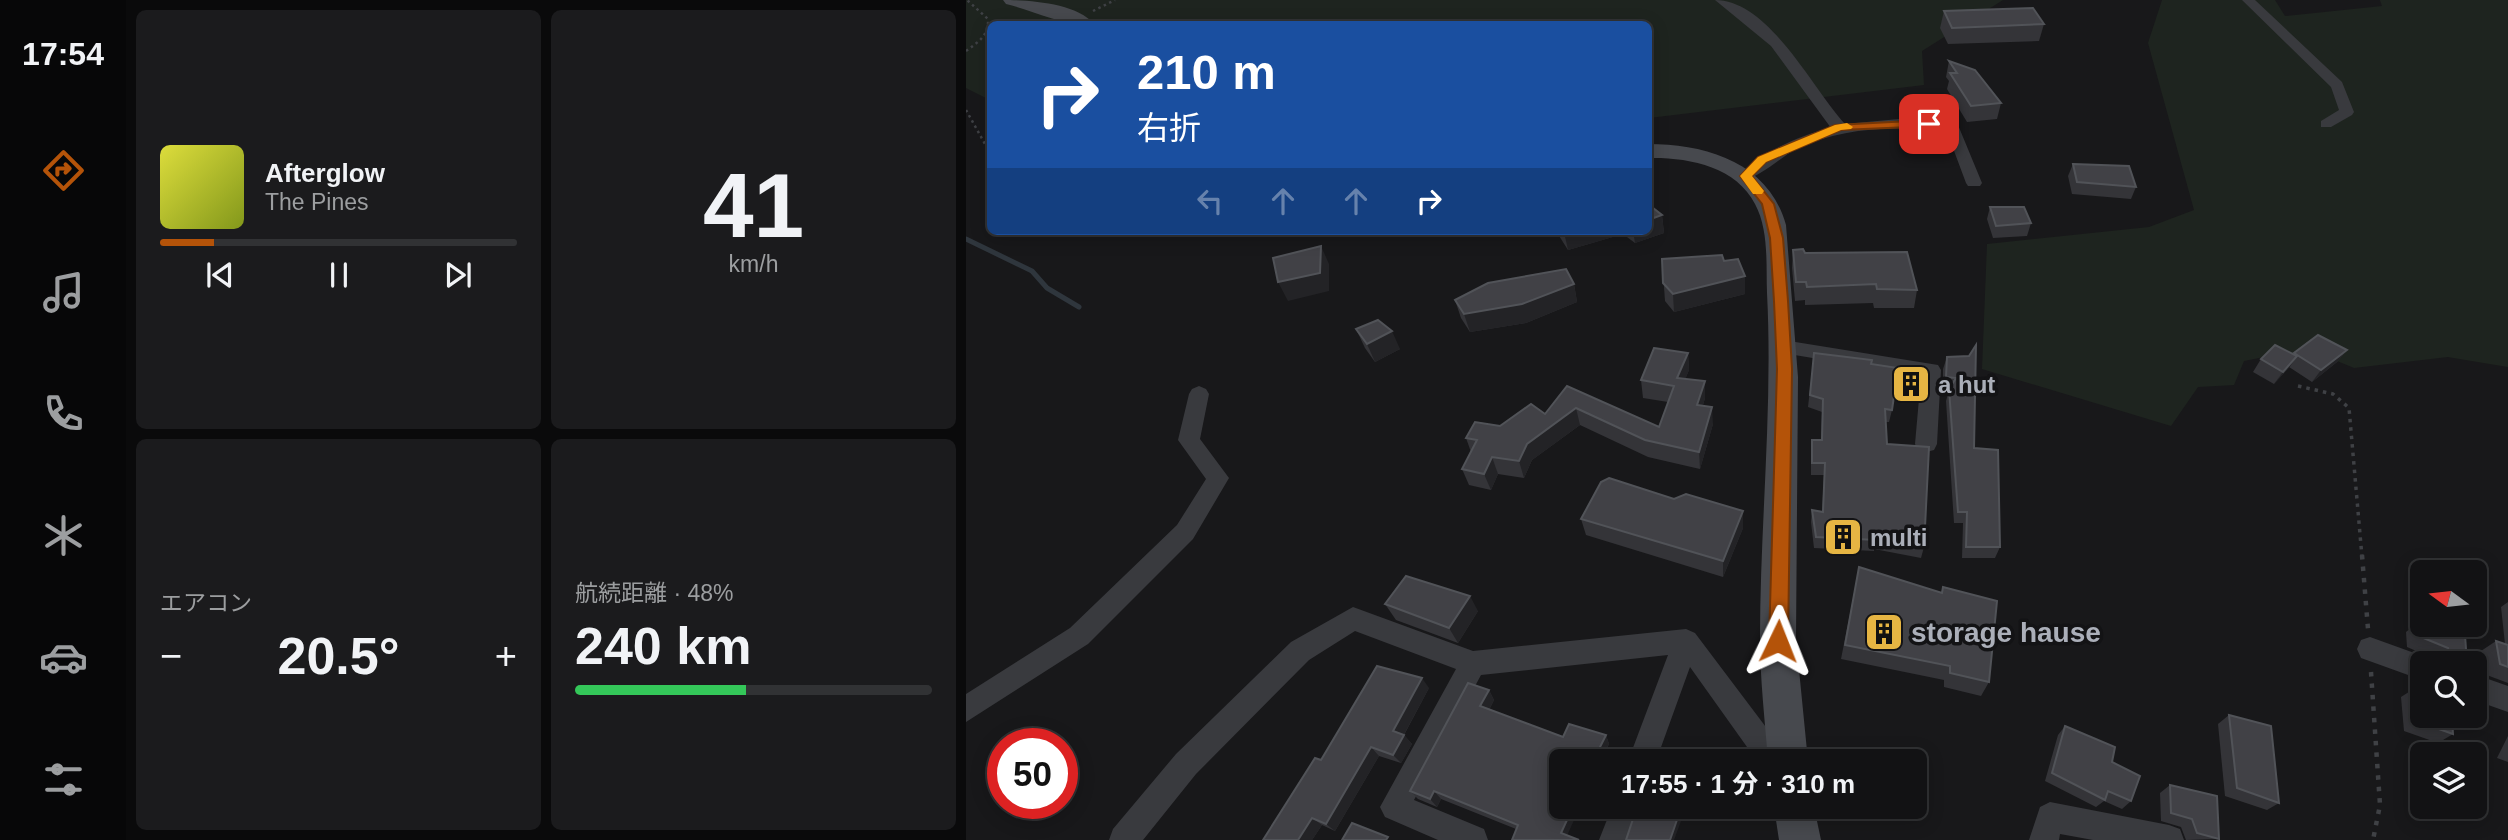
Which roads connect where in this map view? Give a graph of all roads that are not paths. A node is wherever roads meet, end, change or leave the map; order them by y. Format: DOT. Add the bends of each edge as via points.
graph roads {
  1 [pos="1012,0"];
  2 [pos="1721,0"];
  3 [pos="2248,0"];
  4 [pos="1078,21"];
  5 [pos="2326,124"];
  6 [pos="1839,127"];
  7 [pos="1652,151"];
  8 [pos="1746,176"];
  9 [pos="1975,183"];
  10 [pos="1783,347"];
  11 [pos="1199,394"];
  12 [pos="1926,444"];
  13 [pos="1686,640"];
  14 [pos="2370,649"];
  15 [pos="1474,663"];
  16 [pos="2410,664"];
  17 [pos="2487,692"];
  18 [pos="2508,699"];
  19 [pos="966,709"];
  20 [pos="1646,749"];
  21 [pos="1765,749"];
  22 [pos="1787,749"];
  23 [pos="1622,819"];
  24 [pos="1796,819"];
  25 [pos="1124,840"];
  26 [pos="1473,840"];
  27 [pos="1614,840"];
  28 [pos="1800,840"];
  29 [pos="2044,840"];
  30 [pos="2169,840"];
  1 -- 4 [label="main road"];
  2 -- 6 [label="street" via="1751,19 1776,43"];
  3 -- 5 [label="street" via="2337,85 2347,112"];
  6 -- 8 [label="street" via="1762,160"];
  6 -- 9 [label="street" via="1929,124 1953,128"];
  7 -- 8 [label="main road" via="1687,153"];
  8 -- 10 [label="main road" via="1768,204 1776,238"];
  10 -- 12 [label="street" via="1931,370"];
  10 -- 22 [label="main road" via="1778,641"];
  11 -- 19 [label="street" via="1189,440 1218,478 1185,532 1079,636"];
  13 -- 15 [label="street"];
  13 -- 20 [label="street"];
  13 -- 21 [label="street"];
  14 -- 16 [label="street"];
  15 -- 25 [label="street" via="1353,620 1300,651 1186,764"];
  15 -- 26 [label="street" via="1395,807"];
  17 -- 18 [label="street"];
  23 -- 27 [label="street"];
  24 -- 28 [label="main road"];
  29 -- 30 [label="street" via="2050,817"];
}
